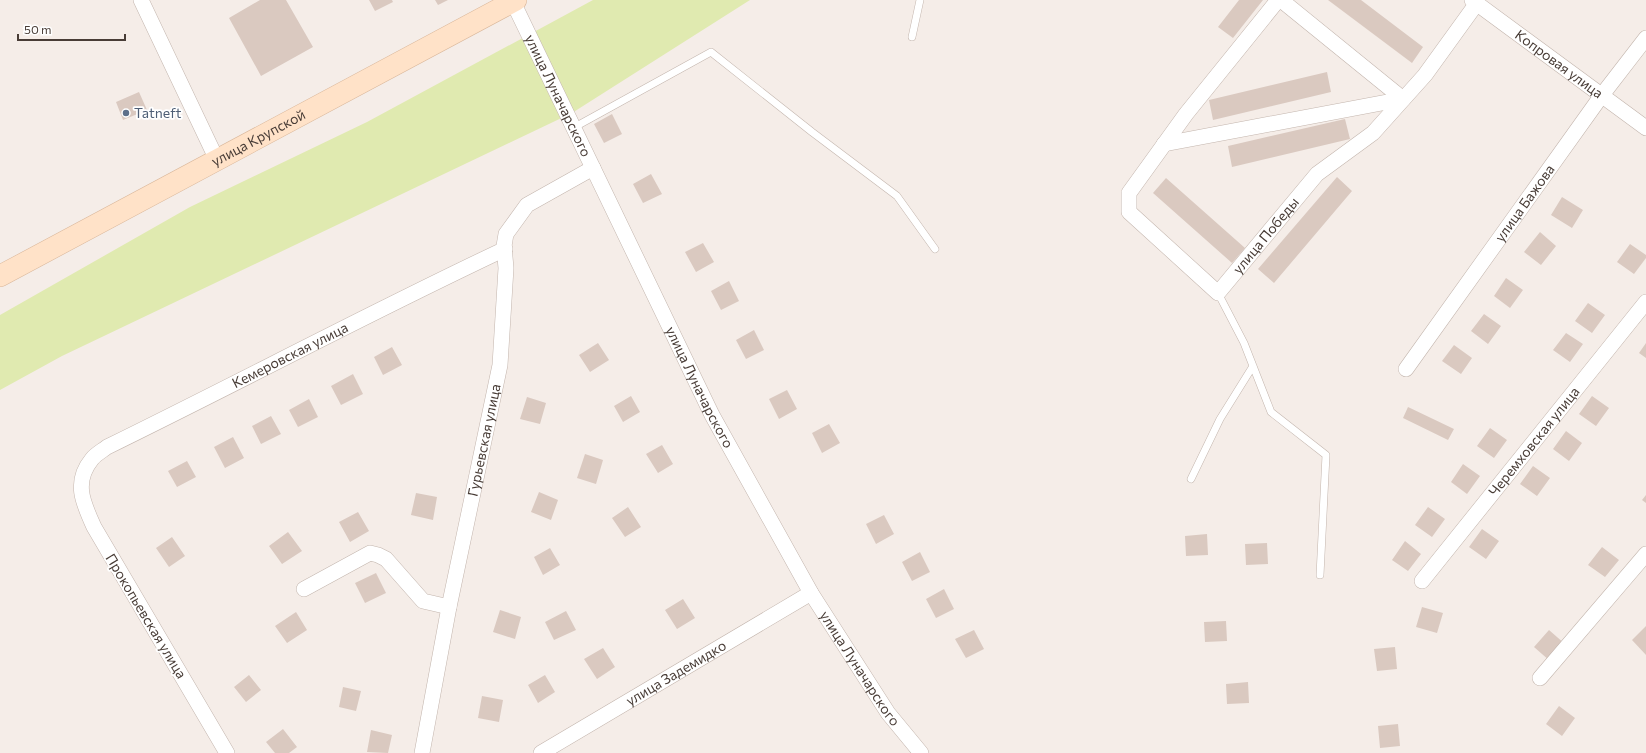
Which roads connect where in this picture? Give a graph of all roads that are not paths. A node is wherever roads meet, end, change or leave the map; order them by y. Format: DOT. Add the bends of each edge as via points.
graph roads {
  1 [pos="141,0"];
  2 [pos="920,0"];
  3 [pos="1278,0"];
  4 [pos="1281,0"];
  5 [pos="515,1"];
  6 [pos="1475,2"];
  7 [pos="912,37"];
  8 [pos="1646,38"];
  9 [pos="1602,95"];
  10 [pos="1403,99"];
  11 [pos="573,128"];
  12 [pos="1646,128"];
  13 [pos="1164,144"];
  14 [pos="217,160"];
  15 [pos="592,168"];
  16 [pos="505,249"];
  17 [pos="935,249"];
  18 [pos="0,276"];
  19 [pos="1218,293"];
  20 [pos="1646,302"];
  21 [pos="1253,366"];
  22 [pos="1406,369"];
  23 [pos="84,473"];
  24 [pos="1191,479"];
  25 [pos="1646,554"];
  26 [pos="1320,575"];
  27 [pos="1422,581"];
  28 [pos="304,589"];
  29 [pos="810,593"];
  30 [pos="449,607"];
  31 [pos="1540,678"];
  32 [pos="227,753"];
  33 [pos="422,753"];
  34 [pos="542,753"];
  35 [pos="921,753"];
  1 -- 14 [label="street"];
  2 -- 7 [label="lane"];
  3 -- 13 [label="street"];
  4 -- 10 [label="street"];
  5 -- 11 [label="street, улица Луначарского"];
  5 -- 14 [label="street, улица Крупской"];
  6 -- 9 [label="street, Копровая улица"];
  6 -- 10 [label="street, улица Победы" via="1425,75"];
  8 -- 9 [label="street, улица Бажова"];
  9 -- 12 [label="street, Копровая улица"];
  9 -- 22 [label="street, улица Бажова"];
  10 -- 13 [label="street"];
  10 -- 19 [label="street, улица Победы" via="1373,133 1317,174"];
  11 -- 15 [label="street, улица Луначарского"];
  11 -- 17 [label="lane" via="711,52 897,196"];
  13 -- 19 [label="street" via="1129,193 1129,212"];
  14 -- 18 [label="street, улица Крупской"];
  15 -- 16 [label="street, Гурьевская улица" via="527,205 506,234"];
  15 -- 29 [label="street, улица Луначарского" via="712,415"];
  16 -- 23 [label="street, Кемеровская улица" via="107,447 93,458"];
  16 -- 30 [label="street, Гурьевская улица" via="506,273 500,365"];
  19 -- 21 [label="lane"];
  20 -- 27 [label="street, Черемховская улица"];
  21 -- 24 [label="lane" via="1220,419"];
  21 -- 26 [label="lane" via="1271,412 1326,455"];
  23 -- 32 [label="street, Прокопьевская улица" via="81,487 84,504 94,527"];
  25 -- 31 [label="street"];
  28 -- 30 [label="street" via="370,553 386,559 423,600"];
  29 -- 34 [label="street, улица Задемидко"];
  29 -- 35 [label="street, улица Луначарского" via="888,713"];
  30 -- 33 [label="street, Гурьевская улица"];
}
